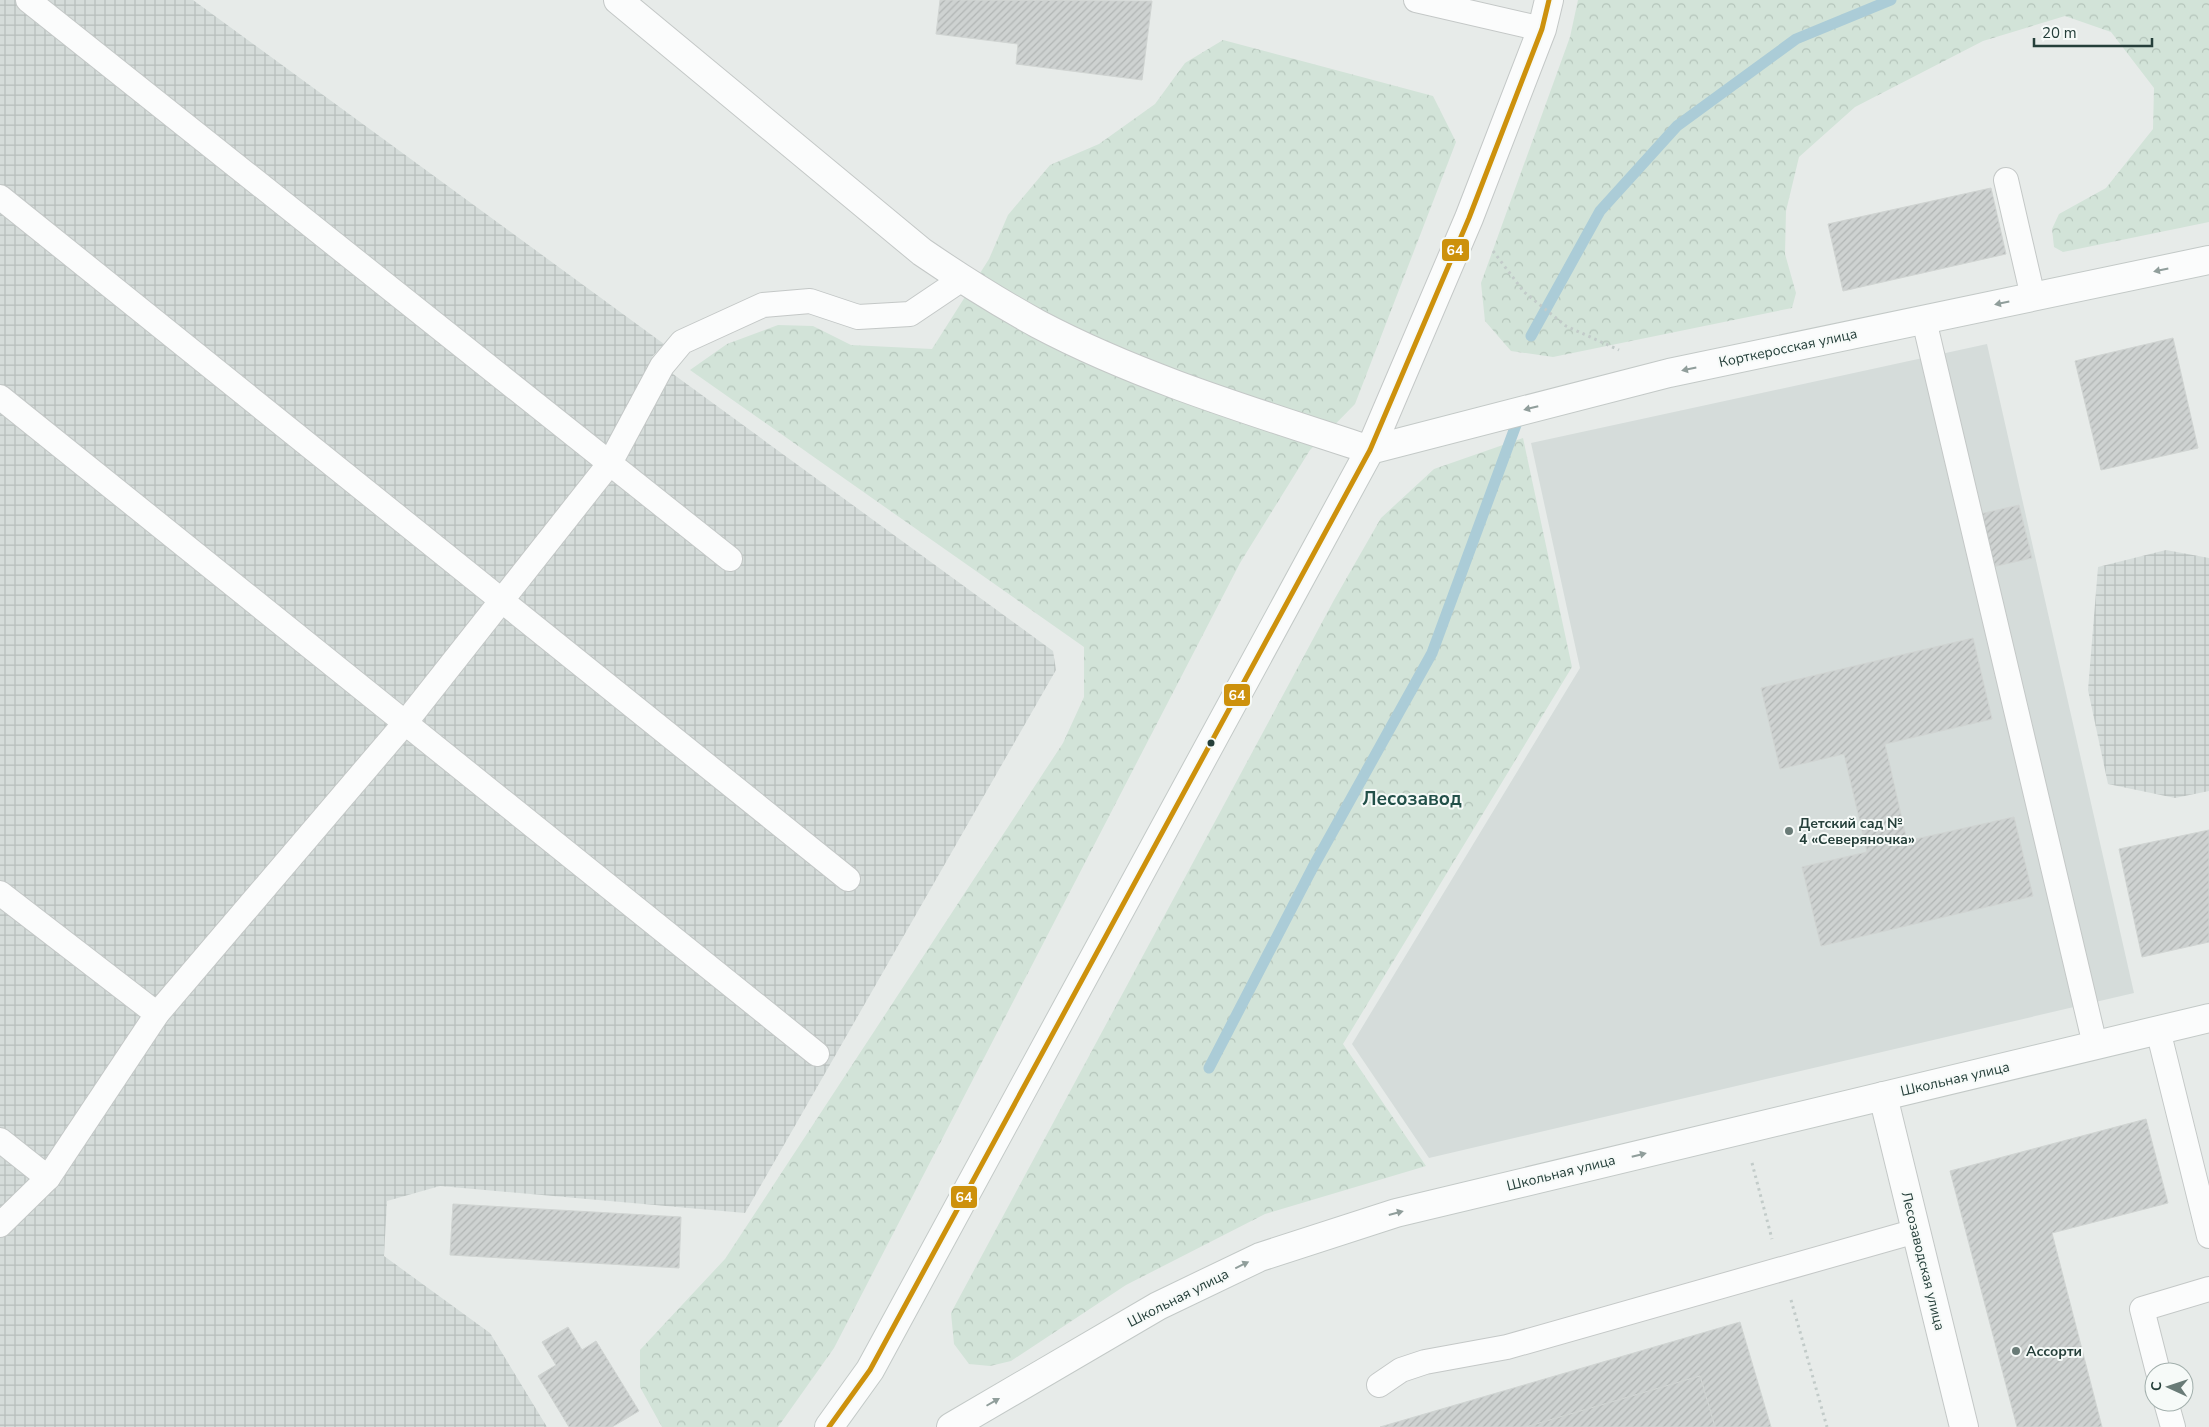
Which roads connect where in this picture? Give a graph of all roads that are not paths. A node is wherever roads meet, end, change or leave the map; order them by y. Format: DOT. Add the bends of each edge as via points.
graph roads {
  1 [pos="28,0"];
  2 [pos="618,0"];
  3 [pos="1416,0"];
  4 [pos="1549,0"];
  5 [pos="1542,29"];
  6 [pos="2006,180"];
  7 [pos="0,197"];
  8 [pos="2209,260"];
  9 [pos="962,279"];
  10 [pos="2033,297"];
  11 [pos="1924,320"];
  12 [pos="0,397"];
  13 [pos="1370,450"];
  14 [pos="610,463"];
  15 [pos="730,559"];
  16 [pos="502,601"];
  17 [pos="405,723"];
  18 [pos="848,879"];
  19 [pos="0,893"];
  20 [pos="157,1014"];
  21 [pos="2209,1018"];
  22 [pos="2158,1030"];
  23 [pos="2095,1045"];
  24 [pos="817,1054"];
  25 [pos="1883,1096"];
  26 [pos="0,1140"];
  27 [pos="48,1178"];
  28 [pos="0,1225"];
  29 [pos="1916,1231"];
  30 [pos="2209,1236"];
  31 [pos="2209,1289"];
  32 [pos="2155,1362"];
  33 [pos="1379,1385"];
  34 [pos="2169,1412"];
  35 [pos="829,1427"];
  36 [pos="951,1427"];
  37 [pos="1964,1427"];
  38 [pos="2173,1427"];
  1 -- 14 [label="lane"];
  2 -- 9 [label="main road" via="922,252"];
  3 -- 5 [label="lane"];
  4 -- 5 [label="main road"];
  5 -- 13 [label="main road" via="1469,218"];
  6 -- 10 [label="lane"];
  7 -- 16 [label="lane"];
  8 -- 10 [label="main road, Корткеросская улица, one-way"];
  9 -- 13 [label="main road" via="1039,324 1127,365"];
  9 -- 14 [label="lane" via="910,314 858,317 810,301 763,304 682,342 662,366"];
  10 -- 11 [label="main road, Корткеросская улица, one-way"];
  11 -- 13 [label="main road, Корткеросская улица, one-way" via="1669,373"];
  11 -- 23 [label="lane"];
  12 -- 17 [label="lane"];
  13 -- 35 [label="main road" via="870,1370"];
  14 -- 15 [label="lane"];
  14 -- 16 [label="lane"];
  16 -- 17 [label="lane"];
  16 -- 18 [label="lane"];
  17 -- 20 [label="lane"];
  17 -- 24 [label="lane"];
  19 -- 20 [label="lane"];
  20 -- 27 [label="lane"];
  21 -- 22 [label="main road, Школьная улица"];
  22 -- 23 [label="main road, Школьная улица"];
  22 -- 30 [label="lane"];
  23 -- 25 [label="main road, Школьная улица"];
  25 -- 29 [label="main road, Лесозаводская улица"];
  36 -- 25 [label="main road, Школьная улица, one-way" via="1158,1306 1260,1256 1396,1213"];
  26 -- 27 [label="lane"];
  27 -- 28 [label="lane"];
  29 -- 33 [label="lane" via="1507,1348 1425,1362 1401,1370"];
  29 -- 37 [label="main road, Лесозаводская улица"];
  31 -- 32 [label="lane" via="2142,1309"];
  34 -- 38 [label="lane"];
}
